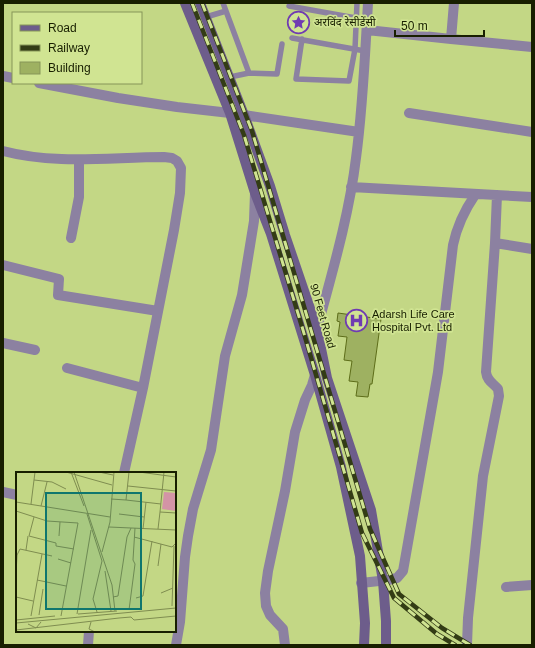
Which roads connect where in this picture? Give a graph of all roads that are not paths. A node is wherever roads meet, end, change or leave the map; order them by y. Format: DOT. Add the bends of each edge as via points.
graph roads {
  1 [pos="185,3"];
  2 [pos="200,3"];
  3 [pos="223,3"];
  4 [pos="357,3"];
  5 [pos="368,3"];
  6 [pos="454,3"];
  7 [pos="289,6"];
  8 [pos="226,11"];
  9 [pos="206,17"];
  10 [pos="356,18"];
  11 [pos="367,25"];
  12 [pos="292,38"];
  13 [pos="302,39"];
  14 [pos="451,39"];
  15 [pos="282,44"];
  16 [pos="532,47"];
  17 [pos="355,49"];
  18 [pos="365,51"];
  19 [pos="249,73"];
  20 [pos="230,77"];
  21 [pos="44,84"];
  22 [pos="230,112"];
  23 [pos="409,113"];
  24 [pos="244,115"];
  25 [pos="359,132"];
  26 [pos="532,132"];
  27 [pos="3,151"];
  28 [pos="79,160"];
  29 [pos="351,187"];
  30 [pos="255,193"];
  31 [pos="475,195"];
  32 [pos="496,195"];
  33 [pos="532,197"];
  34 [pos="71,238"];
  35 [pos="495,243"];
  36 [pos="532,248"];
  37 [pos="3,265"];
  38 [pos="158,311"];
  39 [pos="317,329"];
  40 [pos="3,343"];
  41 [pos="34,350"];
  42 [pos="67,368"];
  43 [pos="315,375"];
  44 [pos="144,388"];
  45 [pos="124,472"];
  46 [pos="3,492"];
  47 [pos="16,495"];
  48 [pos="383,581"];
  49 [pos="361,583"];
  50 [pos="532,585"];
  51 [pos="506,587"];
  52 [pos="89,632"];
  53 [pos="467,640"];
  54 [pos="176,642"];
  55 [pos="285,644"];
  56 [pos="88,645"];
  57 [pos="364,645"];
  58 [pos="386,645"];
  1 -- 22 [label="main road"];
  2 -- 9 [label="main road, 90 Feet Road"];
  3 -- 8 [label="lane"];
  4 -- 10 [label="lane"];
  5 -- 11 [label="street"];
  6 -- 14 [label="street"];
  7 -- 10 [label="lane"];
  8 -- 9 [label="lane"];
  8 -- 19 [label="lane"];
  9 -- 20 [label="main road, 90 Feet Road"];
  10 -- 11 [label="lane"];
  10 -- 17 [label="lane"];
  11 -- 14 [label="street"];
  11 -- 18 [label="street"];
  12 -- 13 [label="lane"];
  13 -- 17 [label="lane"];
  13 -- 17 [label="lane" via="296,79 349,81"];
  14 -- 16 [label="street"];
  15 -- 19 [label="lane" via="277,74"];
  17 -- 18 [label="lane"];
  18 -- 25 [label="street"];
  19 -- 20 [label="lane"];
  20 -- 24 [label="main road, 90 Feet Road"];
  21 -- 22 [label="street" via="177,107"];
  22 -- 24 [label="street"];
  22 -- 30 [label="main road"];
  23 -- 26 [label="street"];
  24 -- 25 [label="street"];
  24 -- 39 [label="main road, 90 Feet Road"];
  25 -- 29 [label="street"];
  27 -- 28 [label="street" via="35,158"];
  28 -- 34 [label="street" via="79,197"];
  28 -- 38 [label="street" via="164,157 172,158 181,168 180,193"];
  29 -- 31 [label="street"];
  29 -- 39 [label="street" via="341,241"];
  30 -- 43 [label="main road" via="271,234"];
  30 -- 54 [label="street" via="254,221 242,295 225,356 211,450 193,509 188,536"];
  31 -- 32 [label="street"];
  31 -- 48 [label="street" via="462,215 453,245 438,372 403,571 398,578"];
  32 -- 33 [label="street"];
  32 -- 35 [label="street"];
  35 -- 36 [label="street"];
  35 -- 53 [label="street" via="486,376 498,389 499,396 483,476"];
  37 -- 38 [label="street" via="59,279 58,296"];
  38 -- 44 [label="street"];
  39 -- 48 [label="main road, 90 Feet Road" via="327,378 371,510"];
  40 -- 41 [label="street"];
  42 -- 44 [label="street"];
  43 -- 49 [label="main road" via="353,520 360,556"];
  43 -- 55 [label="street" via="295,432 265,593 266,606 283,629"];
  44 -- 45 [label="street"];
  46 -- 47 [label="street"];
  48 -- 49 [label="street"];
  48 -- 58 [label="main road, 90 Feet Road"];
  49 -- 57 [label="main road" via="365,623"];
  50 -- 51 [label="street"];
  52 -- 56 [label="street"];
}
